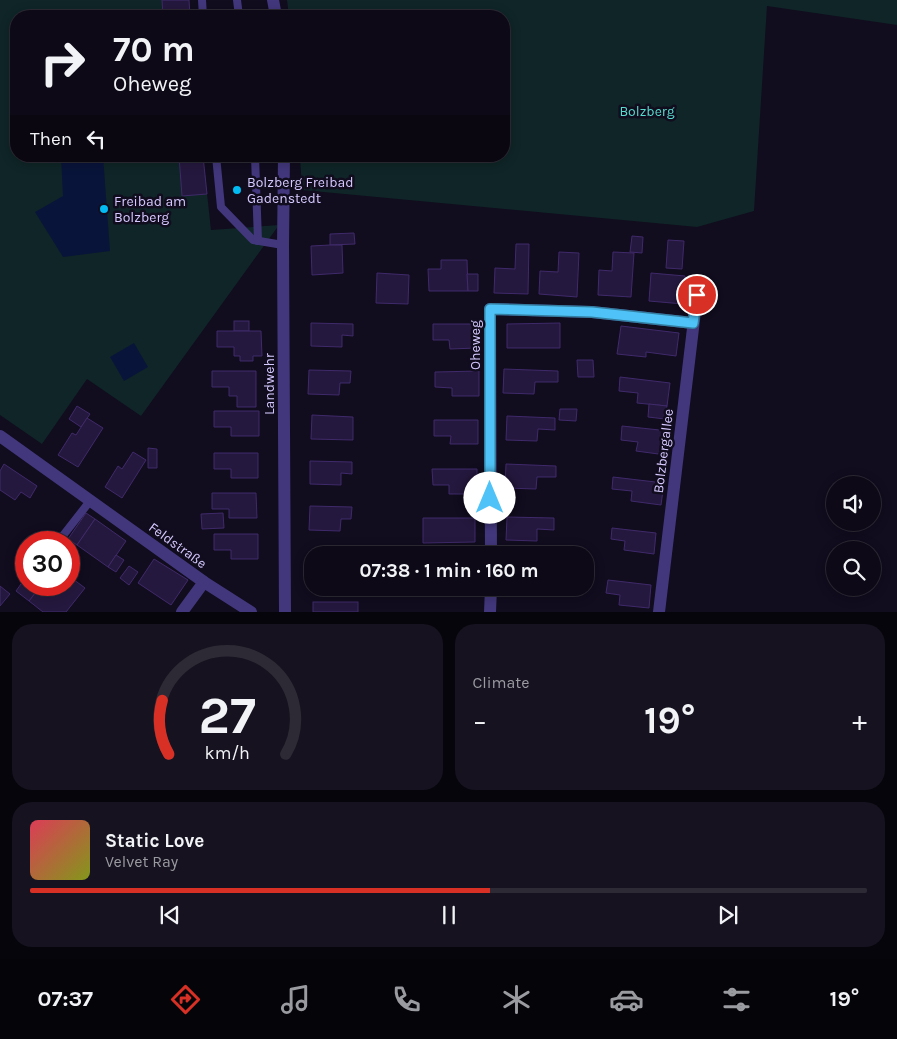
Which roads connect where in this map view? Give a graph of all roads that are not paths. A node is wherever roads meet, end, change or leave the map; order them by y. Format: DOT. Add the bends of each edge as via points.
graph roads {
  1 [pos="216,162"];
  2 [pos="255,162"];
  3 [pos="284,162"];
  4 [pos="258,241"];
  5 [pos="283,245"];
  6 [pos="697,295"];
  7 [pos="693,323"];
  8 [pos="2,441"];
  9 [pos="90,500"];
  10 [pos="66,531"];
  11 [pos="491,546"];
  12 [pos="204,582"];
  13 [pos="490,596"];
  14 [pos="182,612"];
  15 [pos="251,612"];
  16 [pos="285,612"];
  17 [pos="490,612"];
  18 [pos="659,612"];
  1 -- 4 [label="lane" via="220,207 253,240"];
  2 -- 4 [label="lane"];
  3 -- 5 [label="street, Landwehr"];
  4 -- 5 [label="lane"];
  5 -- 16 [label="street, Landwehr"];
  6 -- 7 [label="street, Bolzbergallee"];
  7 -- 11 [label="street, Oheweg" via="592,312 490,309"];
  7 -- 18 [label="street, Bolzbergallee"];
  8 -- 9 [label="street, Feldstraße"];
  9 -- 10 [label="lane"];
  9 -- 12 [label="street, Feldstraße"];
  12 -- 14 [label="street"];
  12 -- 15 [label="street, Feldstraße"];
  13 -- 17 [label="street"];
}
